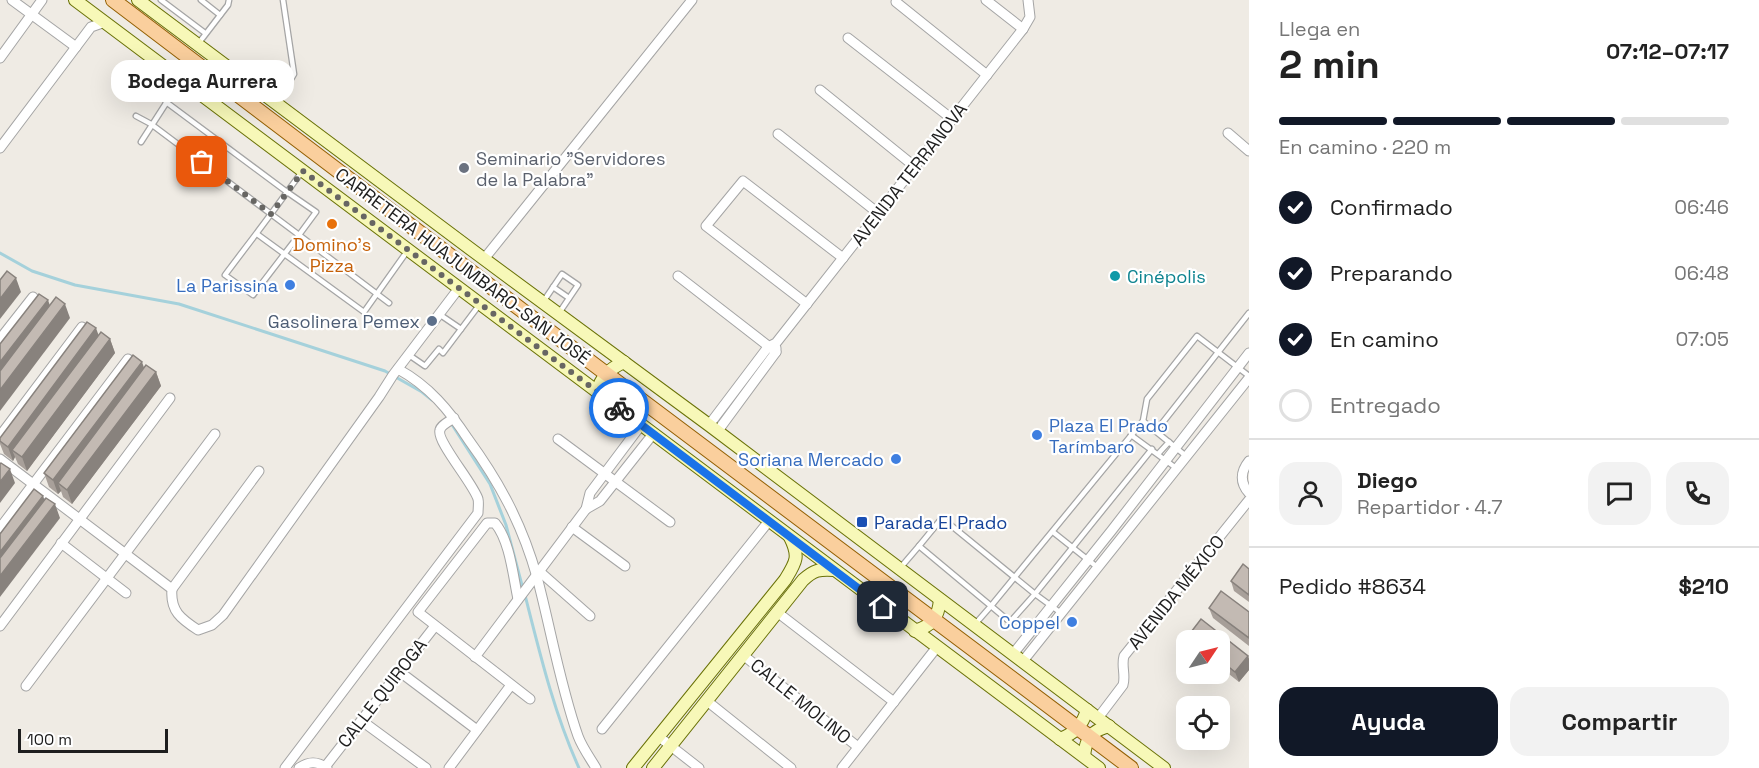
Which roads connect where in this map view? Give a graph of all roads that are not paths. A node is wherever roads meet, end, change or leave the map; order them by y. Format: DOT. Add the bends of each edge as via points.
graph roads {
  1 [pos="12,0"];
  2 [pos="42,0"];
  3 [pos="75,0"];
  4 [pos="113,0"];
  5 [pos="138,0"];
  6 [pos="161,0"];
  7 [pos="201,0"];
  8 [pos="229,0"];
  9 [pos="283,0"];
  10 [pos="692,0"];
  11 [pos="987,0"];
  12 [pos="1028,0"];
  13 [pos="896,2"];
  14 [pos="32,15"];
  15 [pos="220,15"];
  16 [pos="105,22"];
  17 [pos="1023,29"];
  18 [pos="206,33"];
  19 [pos="848,38"];
  20 [pos="197,45"];
  21 [pos="76,47"];
  22 [pos="0,58"];
  23 [pos="987,75"];
  24 [pos="181,80"];
  25 [pos="820,90"];
  26 [pos="166,102"];
  27 [pos="276,104"];
  28 [pos="136,116"];
  29 [pos="952,120"];
  30 [pos="151,124"];
  31 [pos="1228,133"];
  32 [pos="778,134"];
  33 [pos="141,142"];
  34 [pos="0,148"];
  35 [pos="1249,151"];
  36 [pos="914,166"];
  37 [pos="303,171"];
  38 [pos="287,192"];
  39 [pos="878,213"];
  40 [pos="271,214"];
  41 [pos="257,234"];
  42 [pos="299,235"];
  43 [pos="408,250"];
  44 [pos="285,254"];
  45 [pos="843,258"];
  46 [pos="484,259"];
  47 [pos="678,276"];
  48 [pos="553,287"];
  49 [pos="459,288"];
  50 [pos="377,294"];
  51 [pos="33,297"];
  52 [pos="569,298"];
  53 [pos="543,302"];
  54 [pos="389,303"];
  55 [pos="480,304"];
  56 [pos="807,304"];
  57 [pos="557,313"];
  58 [pos="1249,313"];
  59 [pos="439,314"];
  60 [pos="82,327"];
  61 [pos="461,329"];
  62 [pos="548,330"];
  63 [pos="0,339"];
  64 [pos="531,342"];
  65 [pos="773,347"];
  66 [pos="1218,351"];
  67 [pos="1249,353"];
  68 [pos="409,354"];
  69 [pos="128,359"];
  70 [pos="624,362"];
  71 [pos="1238,367"];
  72 [pos="396,372"];
  73 [pos="605,374"];
  74 [pos="1249,377"];
  75 [pos="597,392"];
  76 [pos="170,398"];
  77 [pos="453,419"];
  78 [pos="1143,421"];
  79 [pos="641,425"];
  80 [pos="713,428"];
  81 [pos="1156,430"];
  82 [pos="215,434"];
  83 [pos="653,434"];
  84 [pos="1131,435"];
  85 [pos="0,436"];
  86 [pos="558,439"];
  87 [pos="1172,445"];
  88 [pos="1152,449"];
  89 [pos="1186,456"];
  90 [pos="1162,457"];
  91 [pos="0,459"];
  92 [pos="1249,461"];
  93 [pos="1176,468"];
  94 [pos="259,471"];
  95 [pos="604,473"];
  96 [pos="616,482"];
  97 [pos="33,484"];
  98 [pos="1249,493"];
  99 [pos="1249,500"];
  100 [pos="586,509"];
  101 [pos="79,519"];
  102 [pos="769,521"];
  103 [pos="670,522"];
  104 [pos="572,527"];
  105 [pos="0,528"];
  106 [pos="1053,531"];
  107 [pos="789,536"];
  108 [pos="61,543"];
  109 [pos="919,546"];
  110 [pos="1073,546"];
  111 [pos="125,554"];
  112 [pos="1089,559"];
  113 [pos="625,566"];
  114 [pos="1097,567"];
  115 [pos="900,569"];
  116 [pos="834,570"];
  117 [pos="536,576"];
  118 [pos="1015,577"];
  119 [pos="106,579"];
  120 [pos="785,580"];
  121 [pos="796,588"];
  122 [pos="172,589"];
  123 [pos="126,593"];
  124 [pos="1035,594"];
  125 [pos="520,596"];
  126 [pos="940,600"];
  127 [pos="991,606"];
  128 [pos="1050,606"];
  129 [pos="777,612"];
  130 [pos="1061,613"];
  131 [pos="590,616"];
  132 [pos="934,620"];
  133 [pos="974,625"];
  134 [pos="0,626"];
  135 [pos="435,626"];
  136 [pos="915,631"];
  137 [pos="937,647"];
  138 [pos="743,655"];
  139 [pos="475,657"];
  140 [pos="1018,657"];
  141 [pos="400,672"];
  142 [pos="511,685"];
  143 [pos="26,686"];
  144 [pos="530,699"];
  145 [pos="707,701"];
  146 [pos="894,702"];
  147 [pos="1087,710"];
  148 [pos="1098,718"];
  149 [pos="362,720"];
  150 [pos="1108,726"];
  151 [pos="602,729"];
  152 [pos="477,730"];
  153 [pos="1084,732"];
  154 [pos="658,736"];
  155 [pos="1060,739"];
  156 [pos="671,746"];
  157 [pos="858,747"];
  158 [pos="1084,756"];
  159 [pos="326,767"];
  160 [pos="285,768"];
  161 [pos="299,768"];
  162 [pos="426,768"];
  163 [pos="449,768"];
  164 [pos="596,768"];
  165 [pos="633,768"];
  166 [pos="653,768"];
  167 [pos="699,768"];
  168 [pos="791,768"];
  169 [pos="842,768"];
  170 [pos="1100,768"];
  171 [pos="1131,768"];
  172 [pos="1164,768"];
  1 -- 14 [label="street"];
  2 -- 14 [label="street"];
  3 -- 16 [label="street"];
  4 -- 62 [label="main road, CARRETERA HUAJUMBARO-SAN JOSÉ"];
  5 -- 20 [label="street"];
  6 -- 18 [label="lane"];
  7 -- 15 [label="lane"];
  8 -- 15 [label="lane"];
  9 -- 27 [label="lane" via="294,74"];
  10 -- 46 [label="street"];
  11 -- 17 [label="street"];
  12 -- 17 [label="street, AVENIDA TERRANOVA" via="1030,17"];
  13 -- 23 [label="street"];
  14 -- 21 [label="street"];
  14 -- 22 [label="street"];
  15 -- 18 [label="lane"];
  16 -- 21 [label="street" via="91,27"];
  16 -- 24 [label="street"];
  17 -- 23 [label="street, AVENIDA TERRANOVA"];
  18 -- 20 [label="lane"];
  19 -- 29 [label="street"];
  20 -- 27 [label="street"];
  21 -- 34 [label="street"];
  23 -- 29 [label="street, AVENIDA TERRANOVA"];
  24 -- 26 [label="lane"];
  24 -- 37 [label="street"];
  25 -- 36 [label="street"];
  26 -- 30 [label="lane"];
  26 -- 38 [label="lane"];
  27 -- 46 [label="street"];
  28 -- 30 [label="lane"];
  29 -- 36 [label="street, AVENIDA TERRANOVA"];
  30 -- 33 [label="lane"];
  30 -- 40 [label="lane"];
  31 -- 35 [label="street"];
  32 -- 39 [label="street"];
  36 -- 39 [label="street, AVENIDA TERRANOVA"];
  37 -- 38 [label="lane"];
  37 -- 43 [label="street"];
  38 -- 40 [label="lane"];
  38 -- 42 [label="lane" via="316,212"];
  39 -- 45 [label="street, AVENIDA TERRANOVA"];
  40 -- 41 [label="lane"];
  40 -- 42 [label="lane"];
  41 -- 44 [label="lane"];
  41 -- 44 [label="lane" via="225,274 253,295"];
  42 -- 44 [label="lane"];
  42 -- 50 [label="lane"];
  43 -- 49 [label="street"];
  43 -- 50 [label="lane"];
  44 -- 50 [label="lane" via="364,312"];
  45 -- 56 [label="street, AVENIDA TERRANOVA"];
  45 -- 56 [label="street" via="743,181 706,226"];
  46 -- 53 [label="street"];
  47 -- 65 [label="street"];
  48 -- 52 [label="lane"];
  48 -- 52 [label="lane" via="562,274 578,285"];
  48 -- 53 [label="lane"];
  49 -- 55 [label="street"];
  49 -- 59 [label="street"];
  50 -- 54 [label="lane"];
  51 -- 63 [label="street"];
  52 -- 57 [label="lane"];
  53 -- 57 [label="street"];
  55 -- 61 [label="lane"];
  55 -- 64 [label="street"];
  56 -- 65 [label="street, AVENIDA TERRANOVA"];
  57 -- 62 [label="street"];
  57 -- 70 [label="street"];
  58 -- 66 [label="lane"];
  59 -- 61 [label="lane"];
  59 -- 68 [label="street"];
  60 -- 85 [label="street"];
  61 -- 68 [label="lane" via="443,353 439,349 425,366"];
  62 -- 64 [label="street"];
  62 -- 73 [label="main road, CARRETERA HUAJUMBARO-SAN JOSÉ"];
  64 -- 75 [label="street"];
  65 -- 80 [label="street, AVENIDA TERRANOVA"];
  66 -- 71 [label="lane"];
  66 -- 78 [label="lane" via="1197,336 1147,399"];
  66 -- 81 [label="lane"];
  67 -- 71 [label="street"];
  68 -- 72 [label="street"];
  69 -- 97 [label="street"];
  70 -- 73 [label="street"];
  70 -- 80 [label="street"];
  71 -- 74 [label="lane"];
  71 -- 87 [label="street"];
  72 -- 77 [label="street" via="412,377 448,409"];
  72 -- 122 [label="street" via="218,620 198,630 182,620 170,603"];
  73 -- 75 [label="street"];
  73 -- 132 [label="main road, CARRETERA HUAJUMBARO-SAN JOSÉ"];
  74 -- 89 [label="street"];
  75 -- 79 [label="street"];
  76 -- 101 [label="street"];
  77 -- 117 [label="street" via="503,492 522,532"];
  77 -- 160 [label="street" via="441,427 440,438 478,499 478,513"];
  78 -- 81 [label="lane"];
  78 -- 84 [label="lane"];
  79 -- 83 [label="street"];
  79 -- 95 [label="street"];
  80 -- 115 [label="street"];
  81 -- 87 [label="lane"];
  82 -- 111 [label="street"];
  83 -- 96 [label="street"];
  83 -- 102 [label="street"];
  84 -- 88 [label="lane"];
  84 -- 106 [label="lane"];
  86 -- 95 [label="street"];
  87 -- 89 [label="lane"];
  87 -- 90 [label="street"];
  88 -- 90 [label="lane"];
  88 -- 110 [label="lane"];
  89 -- 93 [label="street"];
  90 -- 93 [label="lane"];
  90 -- 112 [label="street"];
  91 -- 97 [label="street"];
  92 -- 98 [label="street" via="1242,477"];
  93 -- 114 [label="street"];
  94 -- 122 [label="street"];
  95 -- 96 [label="street"];
  95 -- 100 [label="street" via="590,494"];
  96 -- 100 [label="street" via="600,501"];
  96 -- 103 [label="street"];
  97 -- 101 [label="street"];
  97 -- 105 [label="street"];
  99 -- 148 [label="street, AVENIDA MÉXICO" via="1125,656 1123,685"];
  100 -- 104 [label="street"];
  101 -- 108 [label="street"];
  101 -- 111 [label="street"];
  102 -- 107 [label="street"];
  102 -- 151 [label="street"];
  104 -- 113 [label="street"];
  104 -- 117 [label="street"];
  106 -- 110 [label="lane"];
  106 -- 118 [label="lane"];
  107 -- 116 [label="street"];
  107 -- 120 [label="street" via="796,550 795,563"];
  108 -- 119 [label="street"];
  108 -- 134 [label="street"];
  109 -- 115 [label="lane"];
  109 -- 118 [label="lane" via="942,518"];
  109 -- 127 [label="lane"];
  110 -- 112 [label="lane"];
  110 -- 124 [label="lane"];
  111 -- 119 [label="street"];
  111 -- 122 [label="street"];
  112 -- 114 [label="lane"];
  112 -- 128 [label="street"];
  114 -- 130 [label="street"];
  115 -- 126 [label="street"];
  116 -- 121 [label="street" via="819,569"];
  116 -- 136 [label="street"];
  117 -- 125 [label="street"];
  117 -- 131 [label="street"];
  117 -- 164 [label="street" via="579,738"];
  118 -- 124 [label="lane"];
  118 -- 127 [label="lane"];
  119 -- 123 [label="street"];
  119 -- 143 [label="street"];
  120 -- 121 [label="street"];
  120 -- 154 [label="street"];
  121 -- 129 [label="street"];
  124 -- 127 [label="lane" via="1010,622"];
  124 -- 128 [label="lane"];
  125 -- 135 [label="street" via="500,530 495,523 487,523 418,612"];
  125 -- 139 [label="street"];
  126 -- 132 [label="street"];
  126 -- 133 [label="street"];
  127 -- 133 [label="lane"];
  128 -- 130 [label="lane"];
  128 -- 140 [label="street"];
  129 -- 138 [label="street"];
  129 -- 146 [label="street"];
  130 -- 140 [label="street"];
  132 -- 136 [label="street"];
  132 -- 153 [label="main road, CARRETERA HUAJUMBARO-SAN JOSÉ"];
  133 -- 140 [label="street"];
  135 -- 139 [label="street"];
  135 -- 141 [label="street, CALLE QUIROGA"];
  136 -- 137 [label="street"];
  137 -- 146 [label="street"];
  137 -- 155 [label="street"];
  138 -- 145 [label="street"];
  138 -- 157 [label="street, CALLE MOLINO"];
  139 -- 142 [label="street"];
  140 -- 147 [label="street"];
  141 -- 149 [label="street, CALLE QUIROGA"];
  141 -- 152 [label="street"];
  142 -- 144 [label="street"];
  142 -- 152 [label="street"];
  145 -- 156 [label="street"];
  145 -- 168 [label="street"];
  146 -- 157 [label="street"];
  147 -- 148 [label="street"];
  147 -- 153 [label="street"];
  148 -- 150 [label="street"];
  149 -- 159 [label="street, CALLE QUIROGA"];
  149 -- 162 [label="street"];
  150 -- 153 [label="street"];
  150 -- 172 [label="street"];
  152 -- 163 [label="street"];
  153 -- 155 [label="street"];
  153 -- 158 [label="street"];
  153 -- 171 [label="main road, CARRETERA HUAJUMBARO-SAN JOSÉ"];
  154 -- 156 [label="street"];
  154 -- 165 [label="street"];
  155 -- 158 [label="street"];
  156 -- 166 [label="street"];
  156 -- 167 [label="street"];
  157 -- 169 [label="street"];
  158 -- 170 [label="street"];
  159 -- 161 [label="street, CALLE QUIROGA" via="309,762"];
}
